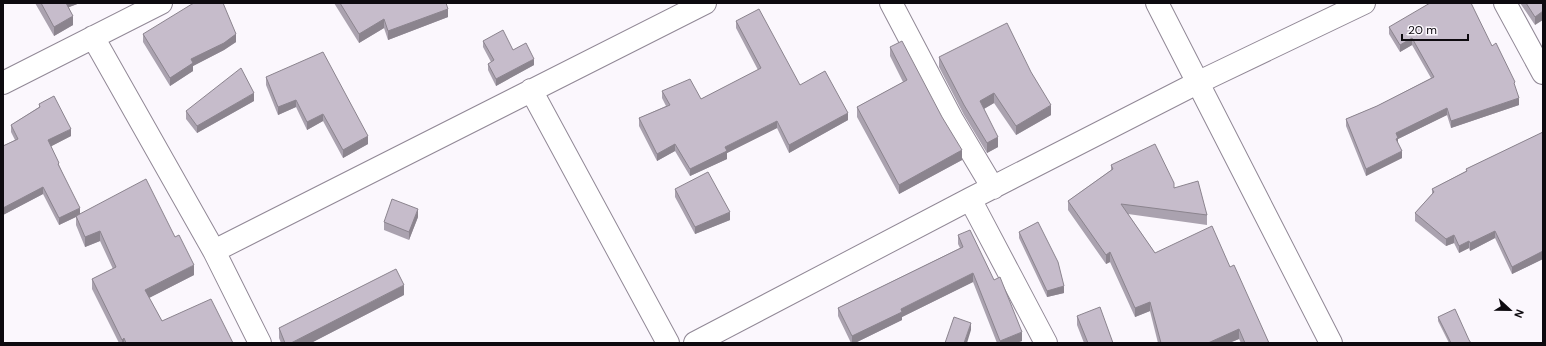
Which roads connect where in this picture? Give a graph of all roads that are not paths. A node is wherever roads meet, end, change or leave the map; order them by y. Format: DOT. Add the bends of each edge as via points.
graph roads {
  1 [pos="161,3"];
  2 [pos="706,3"];
  3 [pos="891,3"];
  4 [pos="1156,3"];
  5 [pos="1364,3"];
  6 [pos="1505,3"];
  7 [pos="93,38"];
  8 [pos="1543,73"];
  9 [pos="3,83"];
  10 [pos="1197,83"];
  11 [pos="531,90"];
  12 [pos="993,188"];
  13 [pos="970,199"];
  14 [pos="214,251"];
  15 [pos="260,343"];
  16 [pos="668,343"];
  17 [pos="695,343"];
  18 [pos="1046,343"];
  19 [pos="1331,343"];
  1 -- 7 [label="street"];
  2 -- 11 [label="street"];
  3 -- 12 [label="street" via="953,121"];
  4 -- 10 [label="street"];
  5 -- 10 [label="street"];
  6 -- 8 [label="street"];
  7 -- 9 [label="street"];
  7 -- 14 [label="street"];
  10 -- 12 [label="street"];
  10 -- 19 [label="street"];
  11 -- 14 [label="street"];
  11 -- 16 [label="street"];
  12 -- 13 [label="street"];
  13 -- 17 [label="street"];
  13 -- 18 [label="street"];
  14 -- 15 [label="street"];
}
